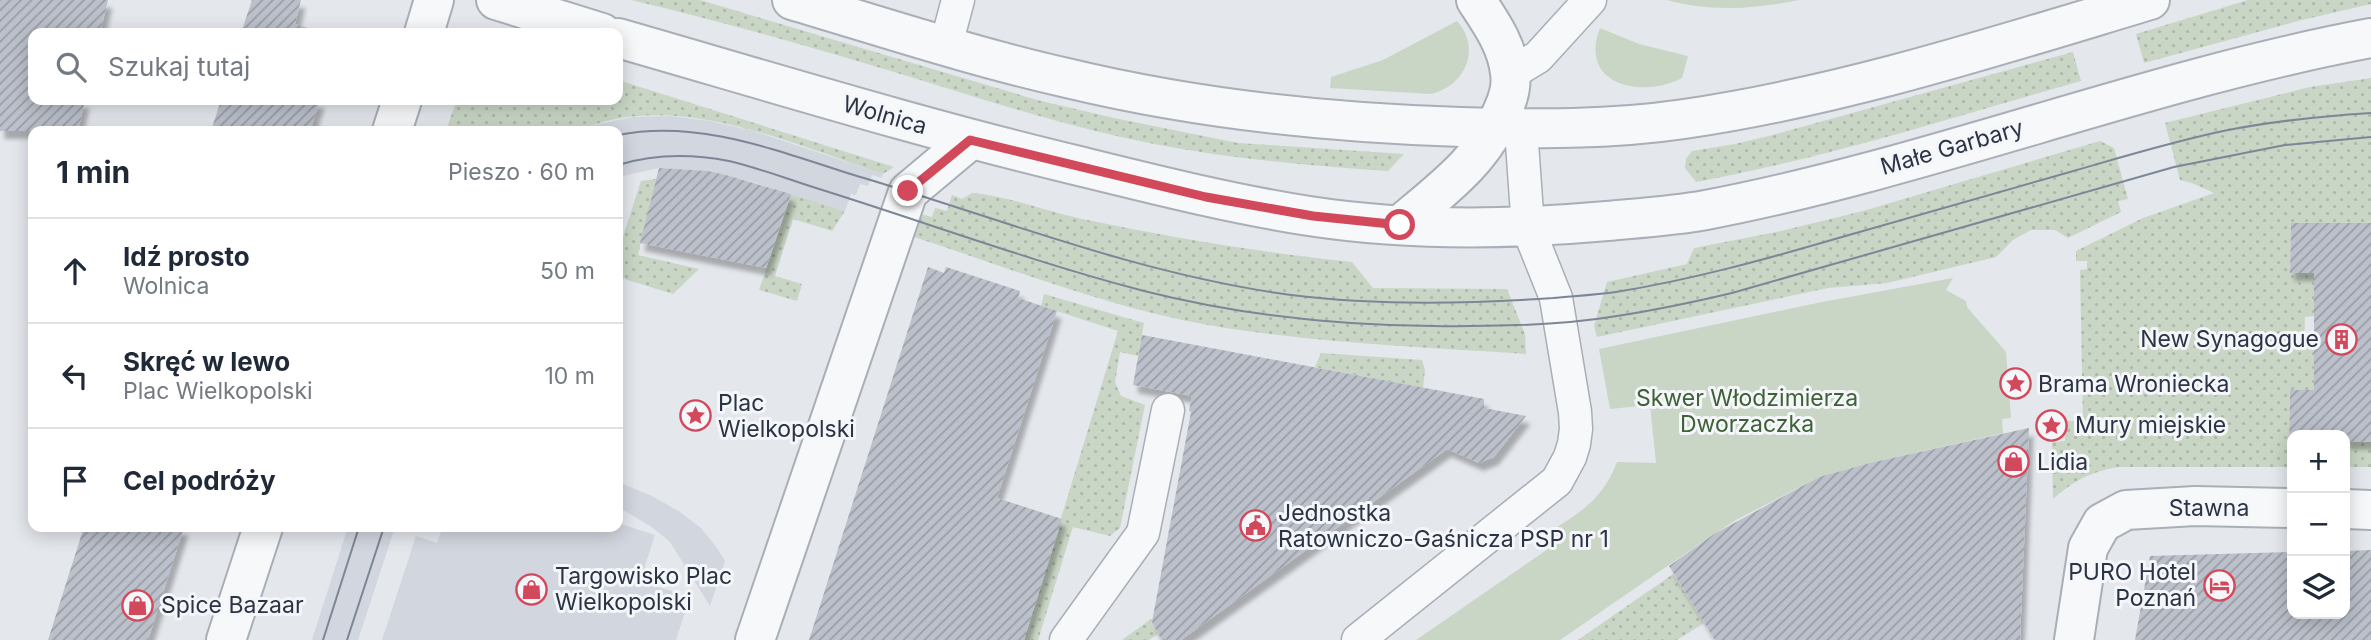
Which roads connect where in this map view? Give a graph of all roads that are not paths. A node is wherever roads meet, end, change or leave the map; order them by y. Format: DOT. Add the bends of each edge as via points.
graph roads {
  1 [pos="434,0"];
  2 [pos="496,0"];
  3 [pos="792,0"];
  4 [pos="958,0"];
  5 [pos="1476,0"];
  6 [pos="1590,0"];
  7 [pos="2150,0"];
  8 [pos="426,28"];
  9 [pos="587,28"];
  10 [pos="2371,38"];
  11 [pos="623,39"];
  12 [pos="946,45"];
  13 [pos="1510,74"];
  14 [pos="400,105"];
  15 [pos="394,126"];
  16 [pos="1508,129"];
  17 [pos="970,140"];
  18 [pos="1400,225"];
  19 [pos="1528,228"];
  20 [pos="1168,410"];
  21 [pos="2287,508"];
  22 [pos="2350,509"];
  23 [pos="2371,510"];
  24 [pos="260,532"];
  25 [pos="226,640"];
  26 [pos="755,640"];
  27 [pos="1066,640"];
  28 [pos="1358,640"];
  29 [pos="2074,640"];
  1 -- 8 [label="street"];
  2 -- 9 [label="street"];
  3 -- 12 [label="street"];
  4 -- 12 [label="lane"];
  5 -- 13 [label="street" via="1501,38"];
  6 -- 13 [label="lane" via="1538,57"];
  7 -- 16 [label="street" via="1788,101 1682,119"];
  10 -- 19 [label="street, Małe Garbary" via="2218,71 1811,186 1703,210"];
  11 -- 17 [label="street, Wolnica"];
  12 -- 16 [label="street" via="1067,78 1205,105 1385,125"];
  13 -- 16 [label="street"];
  14 -- 15 [label="street"];
  16 -- 18 [label="street"];
  16 -- 19 [label="lane"];
  17 -- 18 [label="street, Wolnica" via="1206,197 1313,216"];
  17 -- 26 [label="street" via="908,191"];
  18 -- 19 [label="street, Wolnica"];
  19 -- 28 [label="lane" via="1556,298 1576,429 1570,457 1557,481"];
  20 -- 27 [label="lane" via="1143,533"];
  21 -- 29 [label="street, Stawna" via="2126,510 2102,523 2088,548"];
  22 -- 23 [label="street"];
  24 -- 25 [label="street"];
}
